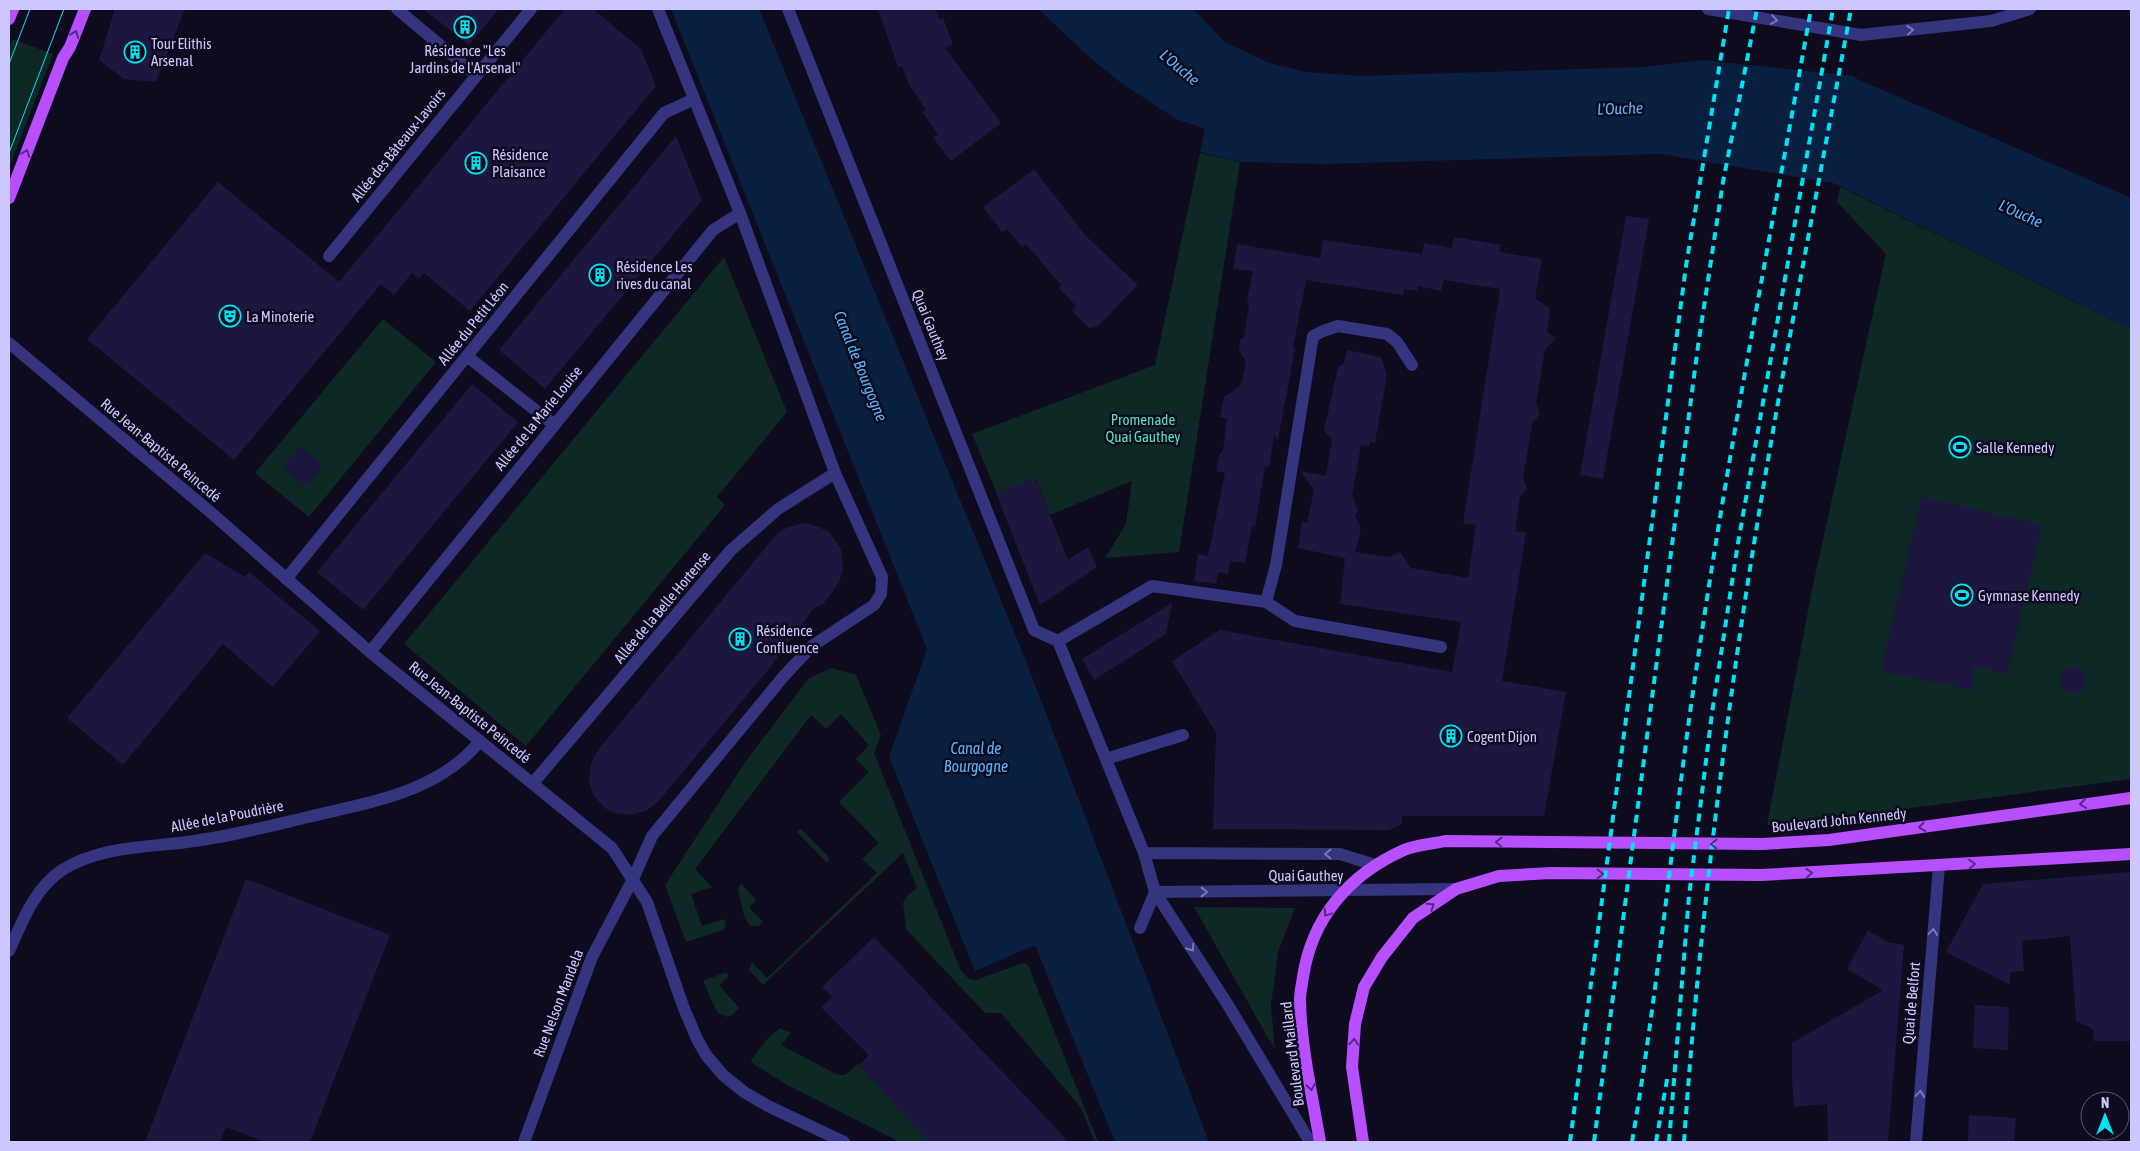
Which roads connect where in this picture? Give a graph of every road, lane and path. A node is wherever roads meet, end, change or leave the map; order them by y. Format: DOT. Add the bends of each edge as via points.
graph roads {
  1 [pos="13,9"];
  2 [pos="85,9"];
  3 [pos="397,9"];
  4 [pos="531,9"];
  5 [pos="658,9"];
  6 [pos="788,9"];
  7 [pos="1708,9"];
  8 [pos="2030,9"];
  9 [pos="9,19"];
  10 [pos="476,75"];
  11 [pos="694,99"];
  12 [pos="9,198"];
  13 [pos="740,213"];
  14 [pos="330,256"];
  15 [pos="9,343"];
  16 [pos="468,357"];
  17 [pos="1412,365"];
  18 [pos="554,424"];
  19 [pos="836,473"];
  20 [pos="286,579"];
  21 [pos="1266,602"];
  22 [pos="1058,641"];
  23 [pos="1441,647"];
  24 [pos="370,652"];
  25 [pos="1184,735"];
  26 [pos="480,741"];
  27 [pos="1106,759"];
  28 [pos="533,783"];
  29 [pos="2131,798"];
  30 [pos="1548,842"];
  31 [pos="1144,853"];
  32 [pos="2131,854"];
  33 [pos="1375,865"];
  34 [pos="1939,866"];
  35 [pos="633,879"];
  36 [pos="1456,889"];
  37 [pos="1344,891"];
  38 [pos="1156,892"];
  39 [pos="1140,928"];
  40 [pos="9,951"];
  41 [pos="524,1142"];
  42 [pos="844,1142"];
  43 [pos="1310,1142"];
  44 [pos="1320,1142"];
  45 [pos="1363,1142"];
  46 [pos="1916,1142"];
  1 -- 9 [label="main road"];
  12 -- 2 [label="main road, one-way"];
  3 -- 10 [label="street"];
  4 -- 10 [label="street, Allée des Bâteaux-Lavoirs"];
  5 -- 11 [label="street, Rue Nelson Mandela"];
  6 -- 22 [label="street, Quai Gauthey" via="1034,630"];
  7 -- 8 [label="street, one-way" via="1861,35 1991,21"];
  10 -- 14 [label="street, Allée des Bâteaux-Lavoirs"];
  11 -- 13 [label="street, Rue Nelson Mandela"];
  11 -- 16 [label="street, Allée du Petit Léon" via="664,113"];
  13 -- 18 [label="street, Allée de la Marie Louise" via="712,230"];
  13 -- 19 [label="street, Rue Nelson Mandela"];
  15 -- 20 [label="street, Rue Jean-Baptiste Peincedé"];
  16 -- 18 [label="street"];
  16 -- 20 [label="street, Allée du Petit Léon"];
  17 -- 21 [label="street" via="1397,342 1387,334 1338,326 1313,336 1276,565"];
  18 -- 24 [label="street, Allée de la Marie Louise"];
  19 -- 28 [label="street, Allée de la Belle Hortense" via="778,509 731,550"];
  19 -- 35 [label="street, Rue Nelson Mandela" via="882,577 880,594 874,605 812,646 783,677 652,836"];
  20 -- 24 [label="street, Rue Jean-Baptiste Peincedé"];
  21 -- 22 [label="street" via="1152,586"];
  21 -- 23 [label="street" via="1294,621"];
  22 -- 27 [label="street"];
  24 -- 26 [label="street, Rue Jean-Baptiste Peincedé"];
  25 -- 27 [label="street"];
  26 -- 28 [label="street, Rue Jean-Baptiste Peincedé"];
  26 -- 40 [label="street, Allée de la Poudrière" via="454,768 396,796 244,833 105,851 82,859 61,871 42,888"];
  27 -- 31 [label="street"];
  28 -- 35 [label="street, Rue Jean-Baptiste Peincedé" via="612,848"];
  29 -- 30 [label="main road, Boulevard John Kennedy, one-way" via="1828,840 1763,844"];
  30 -- 33 [label="main road, Boulevard Maillard, one-way" via="1445,841 1406,849"];
  33 -- 31 [label="street, Quai Gauthey, one-way" via="1340,854"];
  31 -- 38 [label="street"];
  34 -- 32 [label="main road, one-way"];
  33 -- 37 [label="main road, Boulevard Maillard"];
  36 -- 34 [label="main road, one-way" via="1499,876 1761,875"];
  46 -- 34 [label="street, Quai de Belfort, one-way"];
  35 -- 41 [label="street, Rue Nelson Mandela" via="592,957"];
  35 -- 42 [label="street, Rue Jean-Baptiste Peincedé" via="646,902 683,1006 706,1055 744,1092"];
  36 -- 37 [label="street, Quai Gauthey"];
  45 -- 36 [label="main road, one-way" via="1352,1067 1355,1024 1364,987 1382,957 1413,918"];
  38 -- 37 [label="street, Quai Gauthey, one-way"];
  37 -- 44 [label="main road, Boulevard Maillard, one-way" via="1316,931 1305,964 1300,998 1304,1049"];
  38 -- 39 [label="street"];
  38 -- 43 [label="street, one-way"];
}
